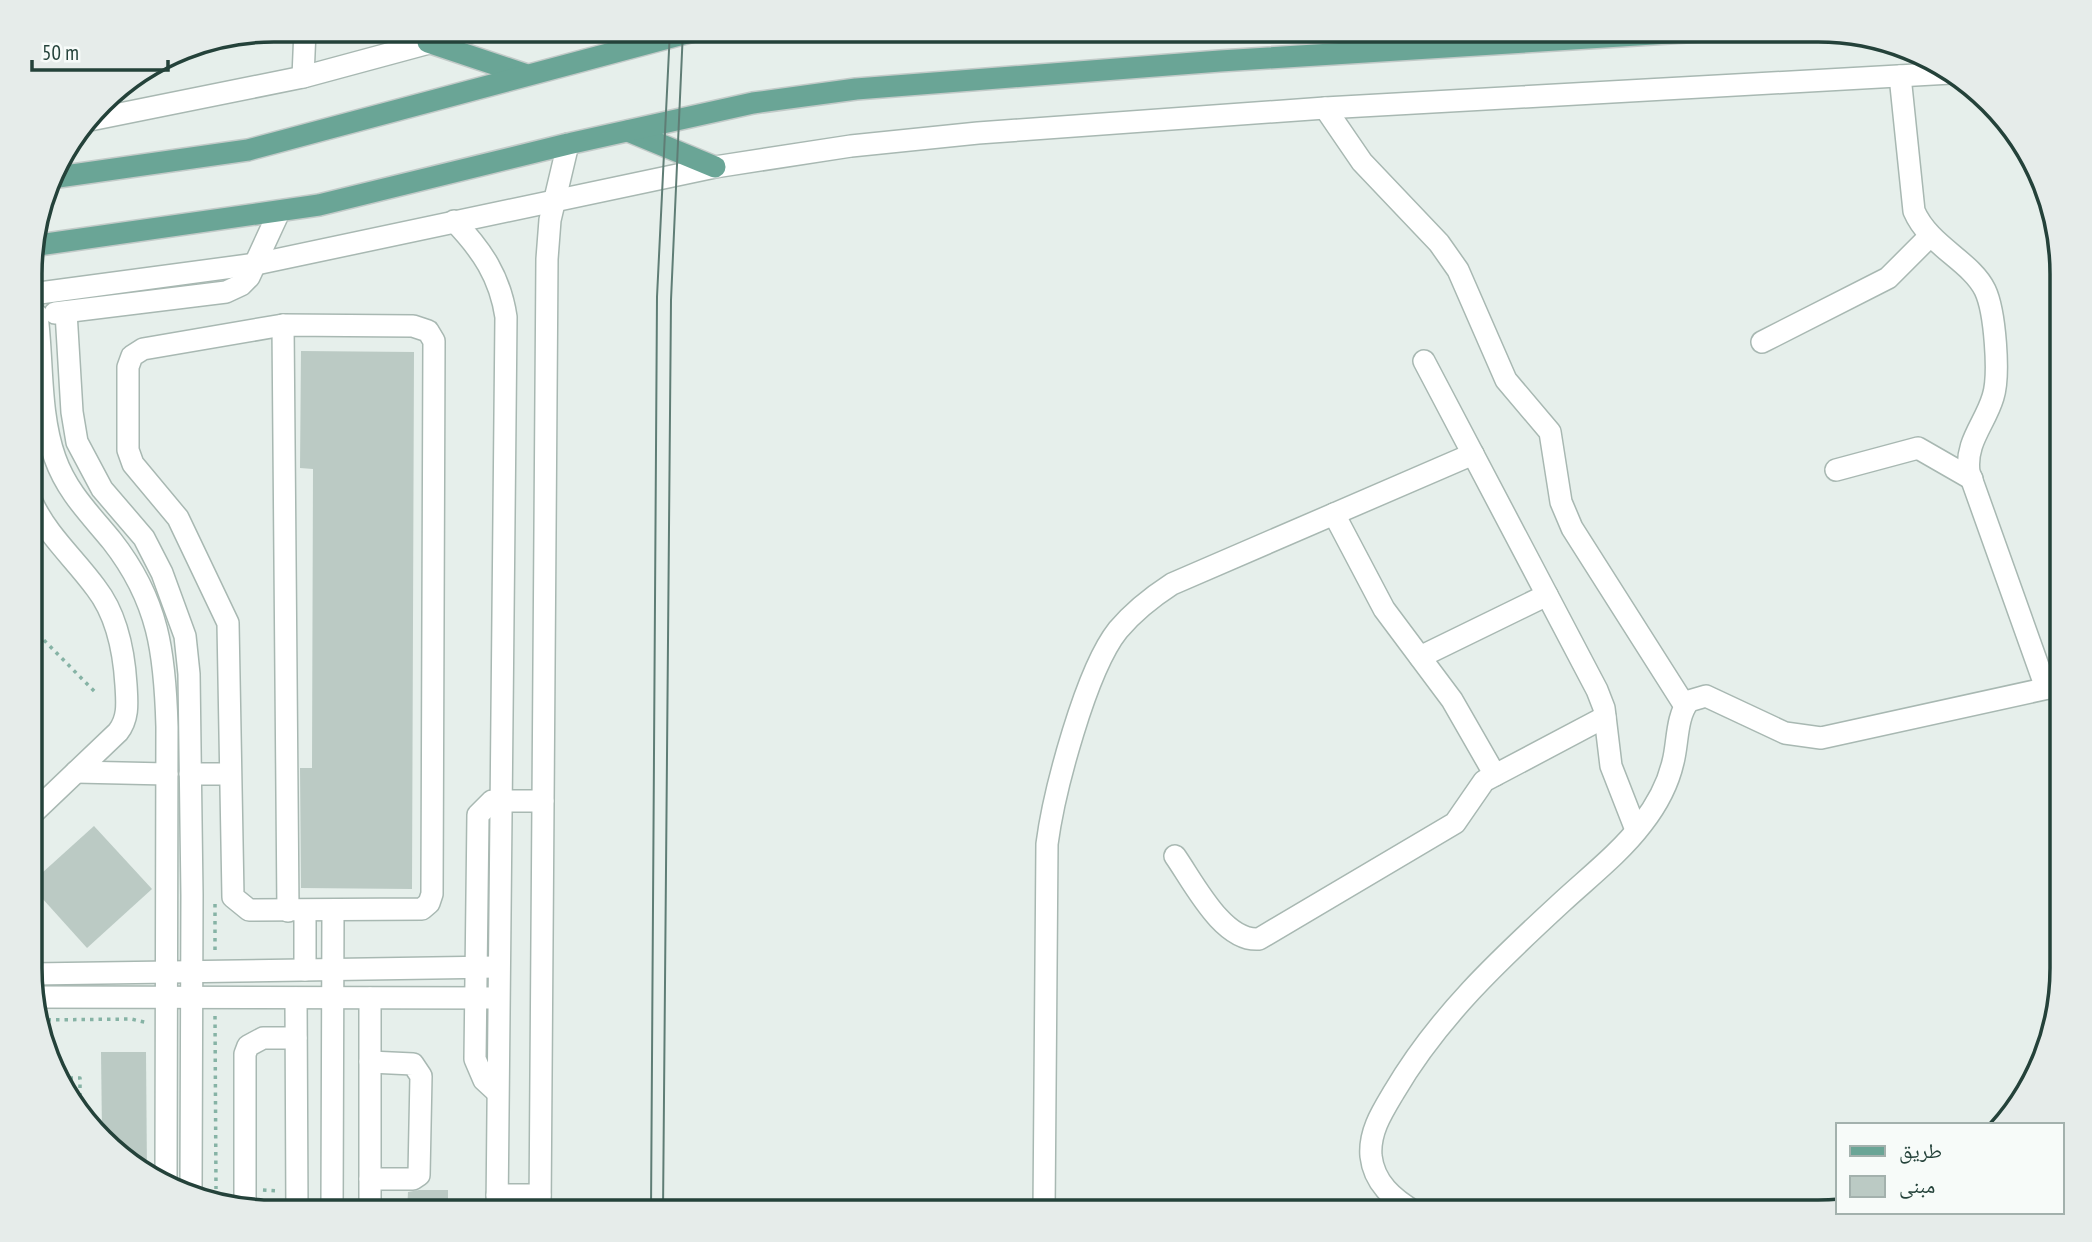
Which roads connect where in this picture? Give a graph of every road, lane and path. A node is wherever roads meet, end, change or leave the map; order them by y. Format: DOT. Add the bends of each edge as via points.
graph roads {
  1 [pos="304,42"];
  2 [pos="428,42"];
  3 [pos="651,42"];
  4 [pos="1524,42"];
  5 [pos="524,74"];
  6 [pos="1935,74"];
  7 [pos="1900,76"];
  8 [pos="303,77"];
  9 [pos="1325,108"];
  10 [pos="103,117"];
  11 [pos="628,131"];
  12 [pos="568,144"];
  13 [pos="715,167"];
  14 [pos="64,176"];
  15 [pos="554,201"];
  16 [pos="279,212"];
  17 [pos="454,221"];
  18 [pos="1930,236"];
  19 [pos="44,244"];
  20 [pos="256,264"];
  21 [pos="42,306"];
  22 [pos="42,309"];
  23 [pos="66,312"];
  24 [pos="283,325"];
  25 [pos="1762,342"];
  26 [pos="1424,361"];
  27 [pos="42,392"];
  28 [pos="1474,454"];
  29 [pos="83,456"];
  30 [pos="60,469"];
  31 [pos="1836,470"];
  32 [pos="1972,480"];
  33 [pos="1334,514"];
  34 [pos="42,519"];
  35 [pos="1547,595"];
  36 [pos="42,638"];
  37 [pos="1420,657"];
  38 [pos="2050,677"];
  39 [pos="2050,688"];
  40 [pos="95,692"];
  41 [pos="1685,706"];
  42 [pos="1605,717"];
  43 [pos="76,772"];
  44 [pos="167,774"];
  45 [pos="190,774"];
  46 [pos="230,774"];
  47 [pos="1495,775"];
  48 [pos="499,801"];
  49 [pos="543,801"];
  50 [pos="42,804"];
  51 [pos="1636,831"];
  52 [pos="1175,856"];
  53 [pos="296,911"];
  54 [pos="333,911"];
  55 [pos="476,967"];
  56 [pos="497,967"];
  57 [pos="333,969"];
  58 [pos="305,970"];
  59 [pos="166,971"];
  60 [pos="191,971"];
  61 [pos="42,974"];
  62 [pos="44,997"];
  63 [pos="166,998"];
  64 [pos="191,998"];
  65 [pos="296,998"];
  66 [pos="332,998"];
  67 [pos="370,998"];
  68 [pos="475,998"];
  69 [pos="497,998"];
  70 [pos="48,1020"];
  71 [pos="154,1027"];
  72 [pos="296,1038"];
  73 [pos="370,1062"];
  74 [pos="70,1078"];
  75 [pos="497,1092"];
  76 [pos="80,1095"];
  77 [pos="166,1173"];
  78 [pos="370,1179"];
  79 [pos="191,1184"];
  80 [pos="245,1198"];
  81 [pos="297,1200"];
  82 [pos="332,1200"];
  83 [pos="370,1200"];
  84 [pos="497,1200"];
  85 [pos="540,1200"];
  86 [pos="1044,1200"];
  87 [pos="1396,1200"];
  1 -- 8 [label="street"];
  2 -- 5 [label="main road"];
  2 -- 8 [label="street"];
  3 -- 5 [label="main road"];
  4 -- 11 [label="main road" via="856,89 753,103"];
  5 -- 14 [label="main road" via="248,150"];
  6 -- 7 [label="street"];
  7 -- 9 [label="street"];
  7 -- 18 [label="street" via="1912,201"];
  8 -- 10 [label="street"];
  9 -- 13 [label="street" via="978,133"];
  9 -- 41 [label="street" via="1362,162 1428,230 1453,263 1506,380 1550,432 1561,502 1572,528"];
  11 -- 12 [label="main road"];
  11 -- 13 [label="main road"];
  12 -- 15 [label="street"];
  12 -- 16 [label="main road"];
  13 -- 15 [label="street"];
  15 -- 17 [label="street"];
  15 -- 49 [label="street" via="547,259"];
  16 -- 19 [label="main road"];
  16 -- 20 [label="street"];
  17 -- 20 [label="street"];
  17 -- 48 [label="street" via="491,267 506,317"];
  18 -- 25 [label="street" via="1888,278"];
  18 -- 32 [label="street" via="1980,282 1989,299 1997,377 1970,449"];
  20 -- 21 [label="street"];
  20 -- 23 [label="street" via="241,285 226,292"];
  22 -- 23 [label="street"];
  23 -- 29 [label="street" via="72,412"];
  24 -- 46 [label="street" via="143,349 132,356 128,367 128,450 133,464 178,518 228,622"];
  24 -- 53 [label="street"];
  24 -- 54 [label="street" via="413,326 428,331 434,341 432,894 422,909"];
  26 -- 28 [label="street"];
  27 -- 30 [label="street" via="47,430"];
  28 -- 33 [label="street"];
  28 -- 35 [label="street"];
  29 -- 30 [label="street"];
  29 -- 45 [label="street" via="102,489 144,538 176,606 189,674"];
  30 -- 44 [label="street" via="144,590 157,624 164,660"];
  31 -- 32 [label="street" via="1918,448"];
  32 -- 38 [label="street"];
  33 -- 37 [label="street" via="1384,608"];
  33 -- 86 [label="street" via="1172,584 1142,604 1099,661 1054,806 1047,845"];
  34 -- 43 [label="street" via="109,608 124,664 127,705 123,725"];
  35 -- 37 [label="street"];
  35 -- 42 [label="street" via="1597,690"];
  36 -- 40 [label="path"];
  37 -- 47 [label="street" via="1452,700"];
  39 -- 41 [label="street" via="1821,738 1785,733 1706,696"];
  41 -- 51 [label="street" via="1665,786"];
  42 -- 47 [label="street"];
  42 -- 51 [label="street" via="1611,766"];
  43 -- 44 [label="street"];
  43 -- 50 [label="street"];
  44 -- 59 [label="street"];
  45 -- 46 [label="street"];
  45 -- 60 [label="street"];
  46 -- 53 [label="street" via="233,897 249,910"];
  47 -- 52 [label="street" via="1477,787 1463,814 1449,827 1259,939 1240,937 1225,927"];
  48 -- 49 [label="street"];
  48 -- 55 [label="street" via="486,804 478,815"];
  48 -- 56 [label="street"];
  49 -- 85 [label="street"];
  51 -- 87 [label="street" via="1461,1000 1421,1051 1381,1115 1371,1142 1375,1173"];
  53 -- 54 [label="street"];
  53 -- 58 [label="street"];
  54 -- 57 [label="street"];
  55 -- 56 [label="street"];
  55 -- 57 [label="street"];
  55 -- 68 [label="street"];
  56 -- 69 [label="street"];
  57 -- 58 [label="street"];
  57 -- 66 [label="street"];
  58 -- 60 [label="street"];
  59 -- 60 [label="street"];
  59 -- 61 [label="street"];
  59 -- 63 [label="street"];
  60 -- 64 [label="street"];
  62 -- 63 [label="street"];
  63 -- 64 [label="street"];
  63 -- 77 [label="street"];
  64 -- 65 [label="street"];
  64 -- 79 [label="street"];
  65 -- 66 [label="street"];
  65 -- 72 [label="street"];
  66 -- 67 [label="street"];
  66 -- 82 [label="street"];
  67 -- 68 [label="street"];
  67 -- 73 [label="street"];
  68 -- 69 [label="street"];
  68 -- 75 [label="street" via="475,1059 484,1080"];
  69 -- 75 [label="street"];
  70 -- 71 [label="path" via="138,1020"];
  72 -- 80 [label="street" via="263,1038 248,1046 245,1054"];
  72 -- 81 [label="street"];
  73 -- 78 [label="street"];
  73 -- 78 [label="street" via="413,1064 421,1076 419,1175"];
  74 -- 76 [label="path" via="80,1078"];
  75 -- 84 [label="street"];
  78 -- 83 [label="street"];
}
